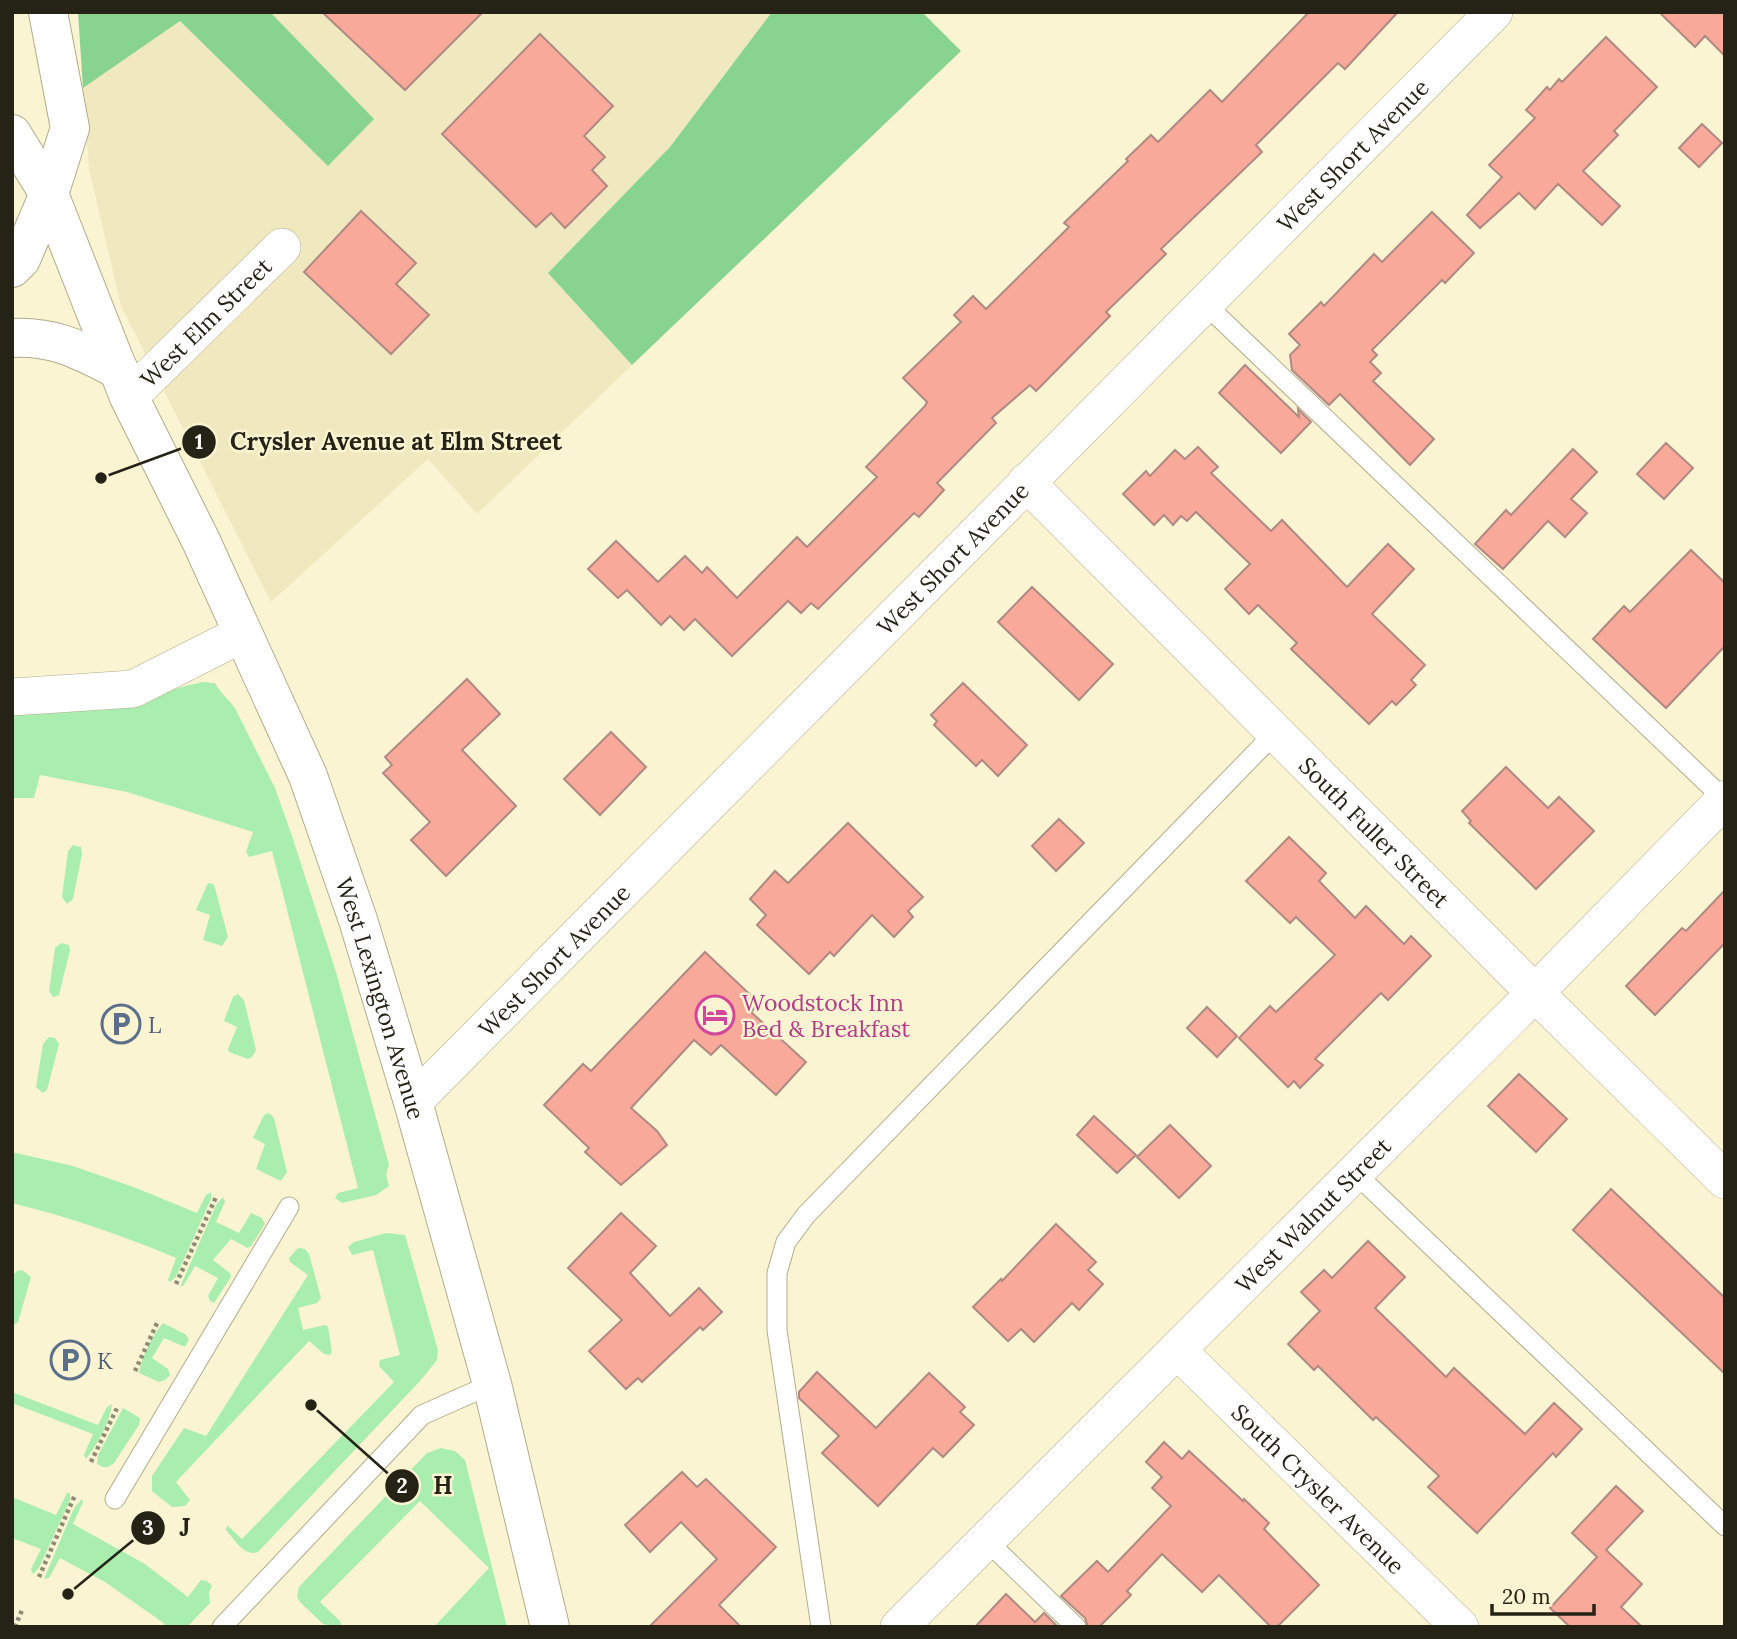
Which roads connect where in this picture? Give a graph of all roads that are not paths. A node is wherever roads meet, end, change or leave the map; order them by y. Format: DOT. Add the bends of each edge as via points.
graph roads {
  1 [pos="1494,12"];
  2 [pos="51,26"];
  3 [pos="12,134"];
  4 [pos="48,194"];
  5 [pos="12,231"];
  6 [pos="282,247"];
  7 [pos="12,268"];
  8 [pos="1204,303"];
  9 [pos="12,338"];
  10 [pos="124,383"];
  11 [pos="1026,482"];
  12 [pos="243,634"];
  13 [pos="12,697"];
  14 [pos="1275,733"];
  15 [pos="1725,800"];
  16 [pos="1535,993"];
  17 [pos="413,1102"];
  18 [pos="1355,1173"];
  19 [pos="1725,1180"];
  20 [pos="289,1208"];
  21 [pos="1177,1350"];
  22 [pos="492,1384"];
  23 [pos="115,1499"];
  24 [pos="1725,1526"];
  25 [pos="986,1540"];
  26 [pos="222,1627"];
  27 [pos="550,1627"];
  28 [pos="821,1627"];
  29 [pos="899,1627"];
  30 [pos="1076,1627"];
  31 [pos="1461,1627"];
  1 -- 8 [label="street, West Short Avenue"];
  2 -- 4 [label="main road" via="70,128"];
  3 -- 4 [label="main road"];
  4 -- 5 [label="main road"];
  4 -- 7 [label="main road" via="21,259"];
  4 -- 10 [label="main road"];
  6 -- 10 [label="street, West Elm Street"];
  8 -- 11 [label="street, West Short Avenue"];
  8 -- 15 [label="lane"];
  9 -- 10 [label="main road, West Elm Street" via="66,344"];
  10 -- 12 [label="main road, West Lexington Avenue"];
  11 -- 14 [label="street, South Fuller Street"];
  11 -- 17 [label="street, West Short Avenue"];
  12 -- 13 [label="street" via="133,689"];
  12 -- 17 [label="main road, West Lexington Avenue" via="308,776"];
  14 -- 16 [label="street, South Fuller Street"];
  14 -- 28 [label="lane" via="806,1215 786,1242 777,1273 777,1330"];
  15 -- 16 [label="street, West Walnut Street"];
  16 -- 18 [label="street, West Walnut Street"];
  16 -- 19 [label="street, South Fuller Street"];
  17 -- 22 [label="main road, West Lexington Avenue"];
  18 -- 21 [label="street, West Walnut Street"];
  18 -- 24 [label="lane"];
  20 -- 23 [label="lane"];
  21 -- 25 [label="street, West Walnut Street"];
  21 -- 31 [label="street, South Crysler Avenue"];
  22 -- 26 [label="lane" via="422,1415"];
  22 -- 27 [label="main road, West Lexington Avenue"];
  25 -- 29 [label="street, West Walnut Street"];
  25 -- 30 [label="lane"];
}
